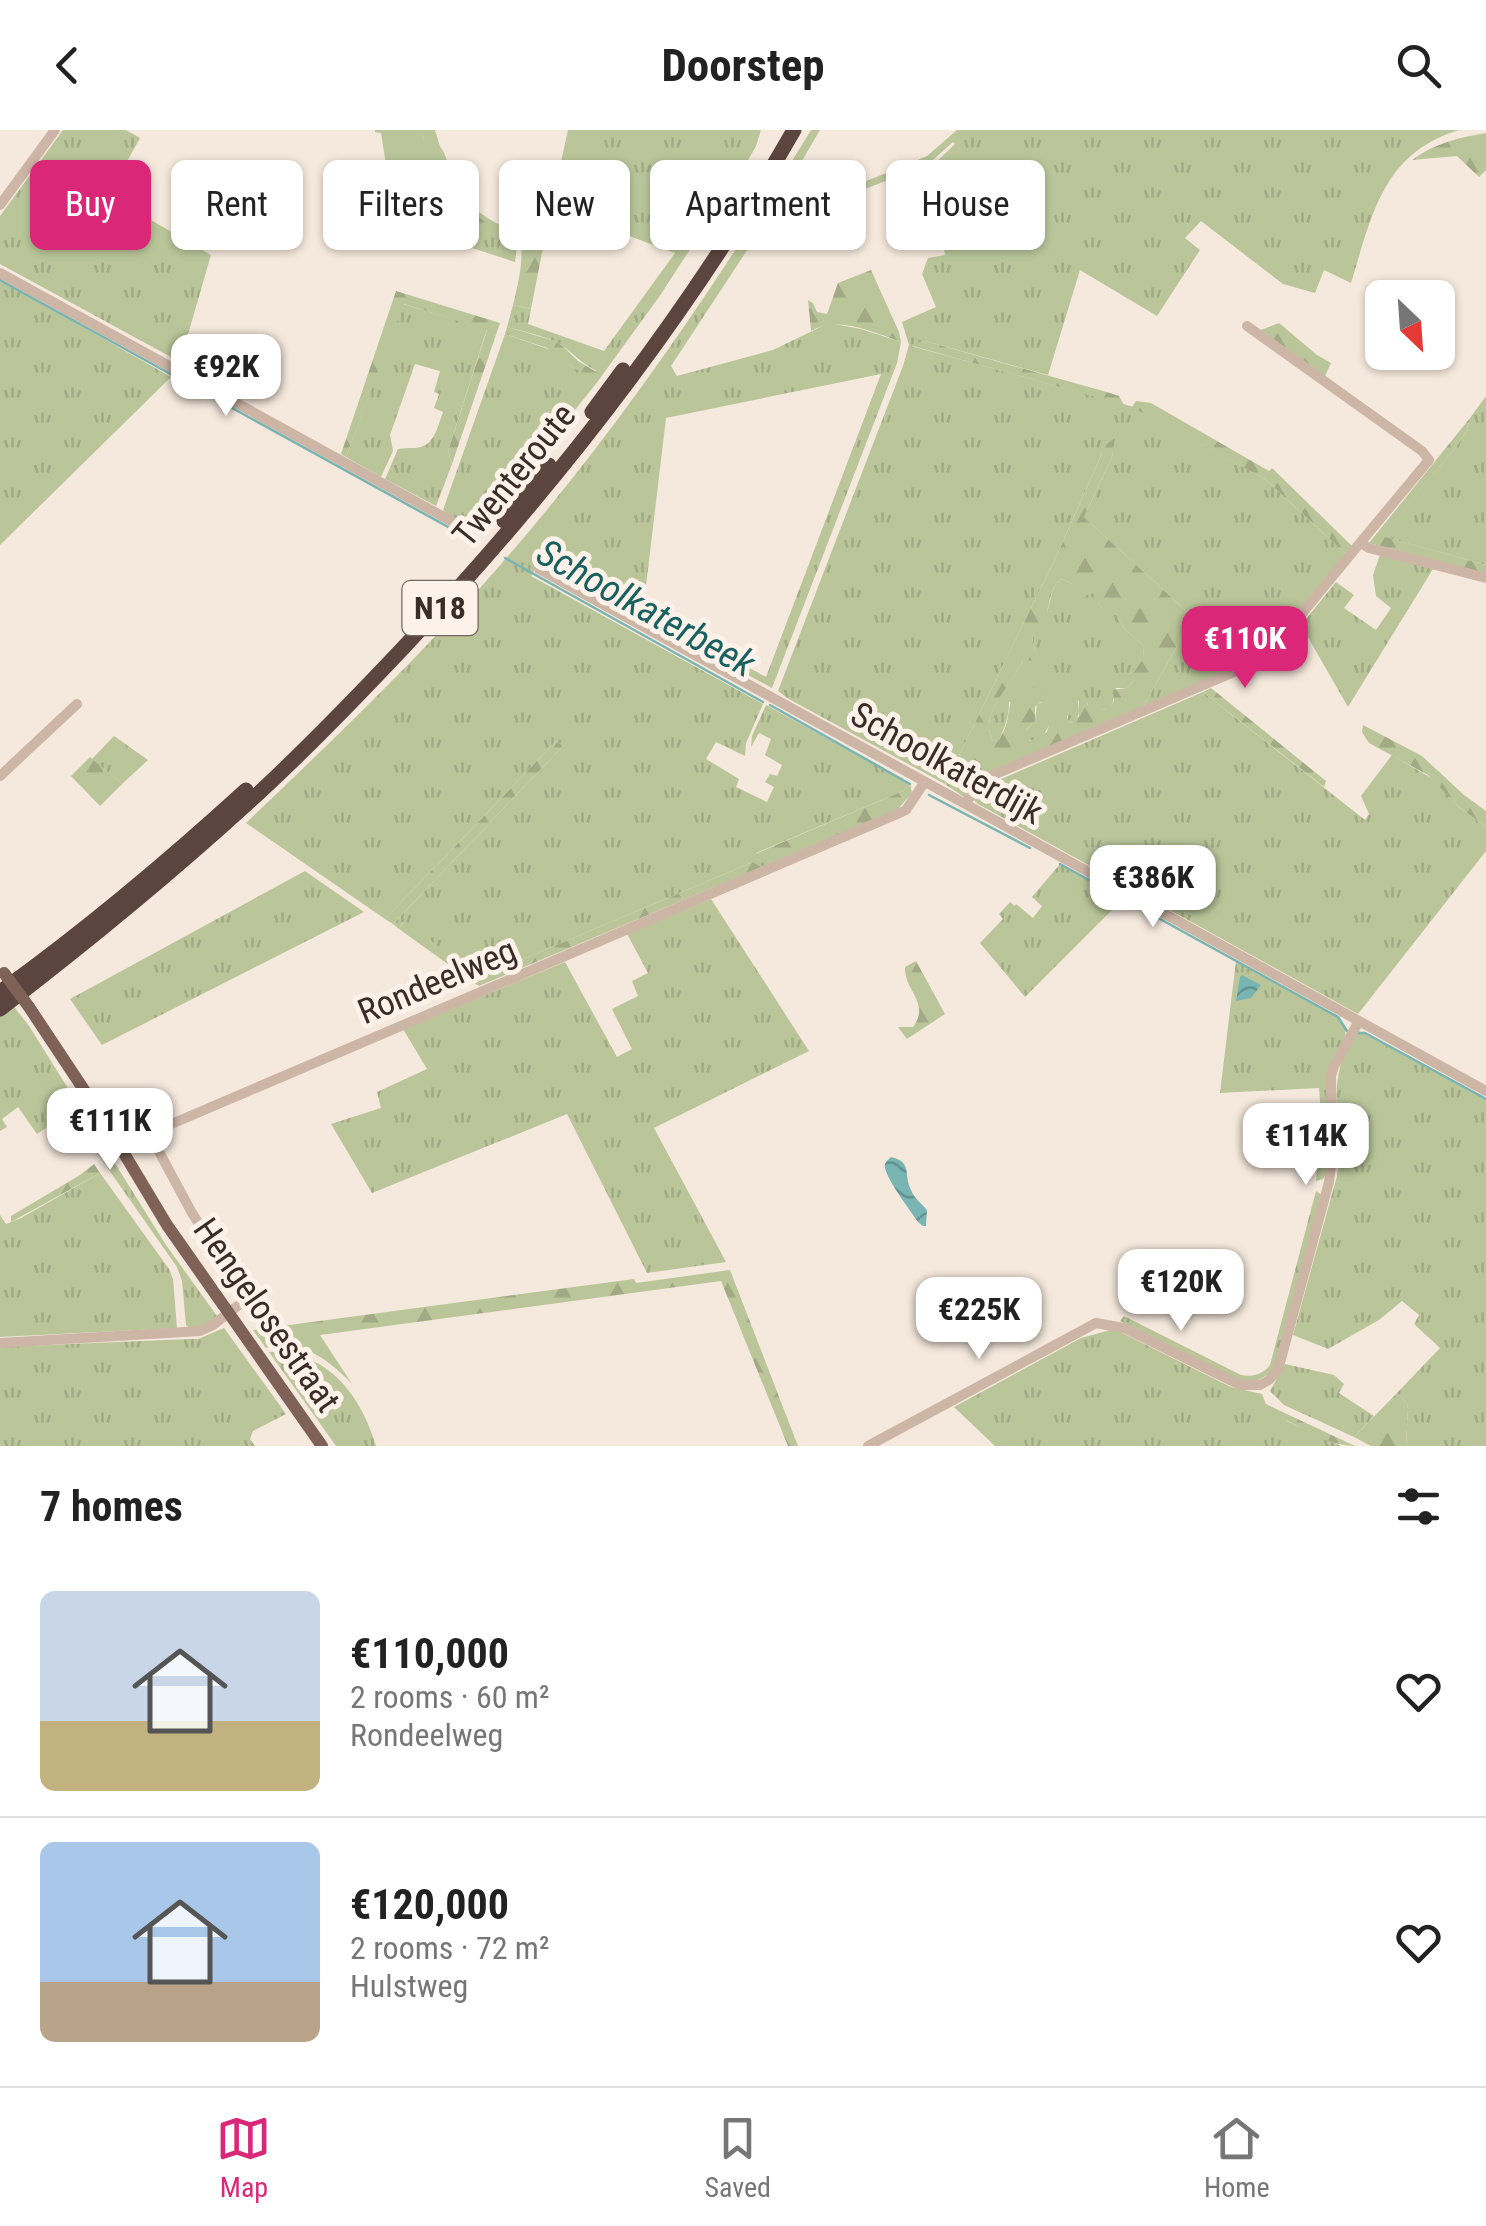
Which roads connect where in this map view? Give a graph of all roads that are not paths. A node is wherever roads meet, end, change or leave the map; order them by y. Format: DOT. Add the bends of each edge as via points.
graph roads {
  1 [pos="55,130"];
  2 [pos="783,130"];
  3 [pos="794,130"];
  4 [pos="0,205"];
  5 [pos="0,273"];
  6 [pos="1247,326"];
  7 [pos="471,532"];
  8 [pos="1360,543"];
  9 [pos="539,569"];
  10 [pos="1486,578"];
  11 [pos="78,704"];
  12 [pos="0,776"];
  13 [pos="924,783"];
  14 [pos="965,804"];
  15 [pos="2,970"];
  16 [pos="0,992"];
  17 [pos="0,1009"];
  18 [pos="1359,1022"];
  19 [pos="1486,1091"];
  20 [pos="228,1314"];
  21 [pos="0,1343"];
  22 [pos="322,1446"];
  23 [pos="868,1446"];
  1 -- 4 [label="street"];
  2 -- 16 [label="highway, Twenteroute / N18" via="652,332 451,582 244,792 124,898"];
  3 -- 17 [label="highway, Twenteroute / N18" via="616,398 460,588 252,799"];
  5 -- 7 [label="street"];
  6 -- 8 [label="street" via="1429,460"];
  8 -- 10 [label="street"];
  8 -- 14 [label="street" via="1261,659 991,776"];
  9 -- 13 [label="street, Schoolkaterdijk"];
  11 -- 12 [label="street"];
  13 -- 14 [label="street, Schoolkaterdijk"];
  13 -- 20 [label="street, Rondeelweg" via="896,815 162,1128 158,1148 244,1295"];
  14 -- 18 [label="street, Schoolkaterdijk"];
  15 -- 20 [label="main road, Hengelosestraat, bridge"];
  18 -- 19 [label="street, Schoolkaterdijk"];
  18 -- 23 [label="street" via="1334,1066 1329,1182 1278,1370 1265,1383 1240,1385 1124,1328 1096,1323"];
  20 -- 21 [label="street" via="200,1332"];
  20 -- 22 [label="main road, Hengelosestraat"];
}
